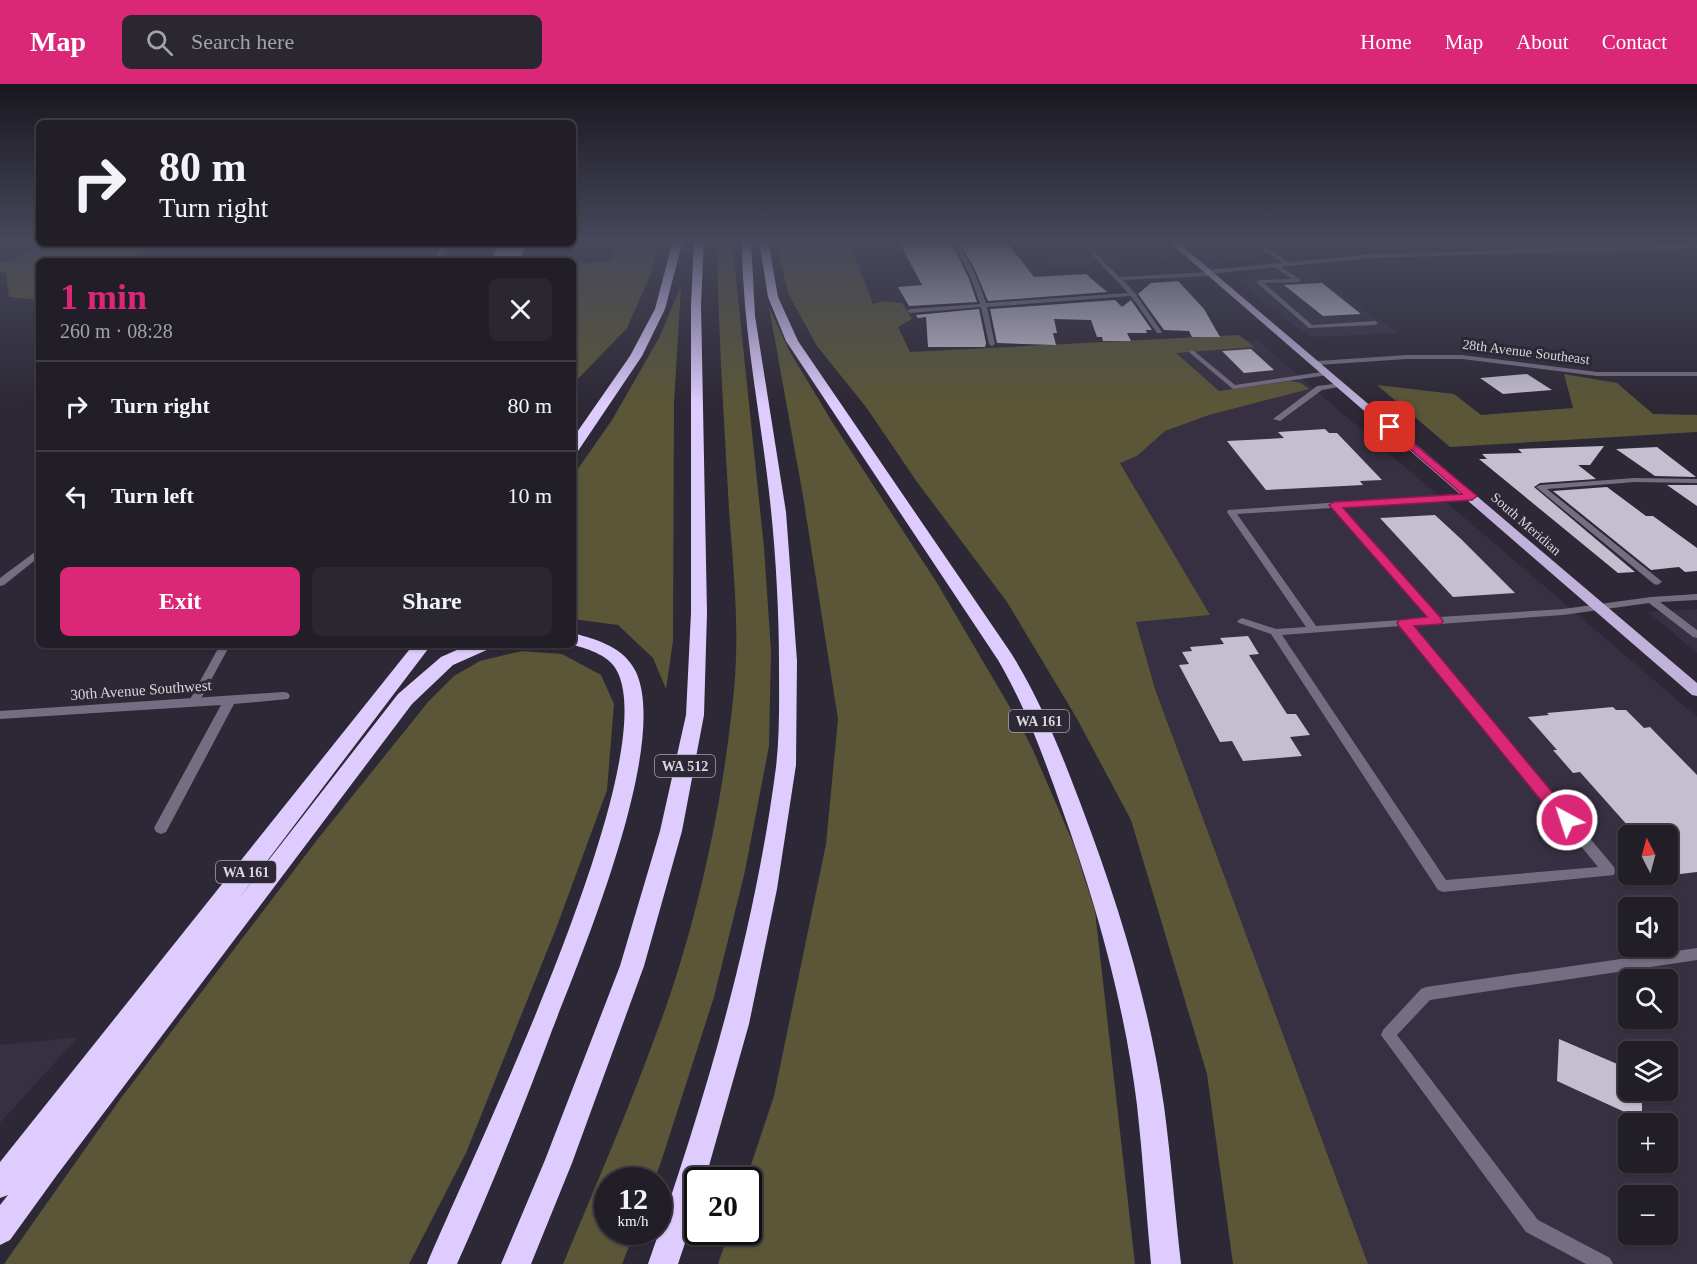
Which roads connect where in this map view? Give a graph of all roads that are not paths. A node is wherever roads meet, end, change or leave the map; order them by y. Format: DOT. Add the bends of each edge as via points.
graph roads {
  1 [pos="664,295"];
  2 [pos="696,295"];
  3 [pos="749,295"];
  4 [pos="773,295"];
  5 [pos="982,295"];
  6 [pos="1119,295"];
  7 [pos="1134,295"];
  8 [pos="1235,295"];
  9 [pos="1273,295"];
  10 [pos="985,305"];
  11 [pos="910,311"];
  12 [pos="1375,323"];
  13 [pos="1159,332"];
  14 [pos="992,344"];
  15 [pos="1192,352"];
  16 [pos="1317,363"];
  17 [pos="1328,373"];
  18 [pos="1697,374"];
  19 [pos="1342,385"];
  20 [pos="1277,419"];
  21 [pos="576,444"];
  22 [pos="1697,481"];
  23 [pos="1472,496"];
  24 [pos="1334,505"];
  25 [pos="36,554"];
  26 [pos="1657,582"];
  27 [pos="0,583"];
  28 [pos="1697,597"];
  29 [pos="1651,600"];
  30 [pos="1602,609"];
  31 [pos="1242,621"];
  32 [pos="1437,621"];
  33 [pos="1404,623"];
  34 [pos="1313,629"];
  35 [pos="1275,632"];
  36 [pos="1697,635"];
  37 [pos="576,640"];
  38 [pos="223,648"];
  39 [pos="420,648"];
  40 [pos="476,648"];
  41 [pos="1697,691"];
  42 [pos="284,696"];
  43 [pos="230,700"];
  44 [pos="194,703"];
  45 [pos="0,715"];
  46 [pos="161,828"];
  47 [pos="1697,954"];
  48 [pos="69,1100"];
  49 [pos="0,1174"];
  50 [pos="0,1184"];
  51 [pos="0,1230"];
  52 [pos="1166,1256"];
  53 [pos="442,1264"];
  54 [pos="516,1264"];
  55 [pos="663,1264"];
  56 [pos="1604,1264"];
  1 -- 21 [label="highway" via="636,356"];
  2 -- 54 [label="highway, WA 512" via="699,613 695,715 671,831 632,966"];
  3 -- 55 [label="highway" via="779,512 788,661 786,765 766,889 736,1024 701,1151"];
  4 -- 52 [label="highway, WA 161" via="792,341 1022,685 1065,785 1113,930 1134,1015 1150,1105"];
  5 -- 10 [label="lane"];
  6 -- 10 [label="lane"];
  7 -- 13 [label="lane"];
  8 -- 16 [label="main road, South Meridian"];
  9 -- 12 [label="lane" via="1311,327"];
  10 -- 11 [label="lane"];
  10 -- 14 [label="lane"];
  15 -- 17 [label="lane" via="1233,387"];
  16 -- 17 [label="main road, South Meridian"];
  16 -- 18 [label="street, 28th Avenue Southeast" via="1462,357 1597,374"];
  17 -- 19 [label="main road, South Meridian"];
  19 -- 20 [label="lane" via="1320,388"];
  19 -- 23 [label="main road, South Meridian"];
  22 -- 26 [label="lane" via="1635,480 1540,487"];
  23 -- 24 [label="lane"];
  23 -- 30 [label="main road, South Meridian"];
  24 -- 32 [label="lane"];
  24 -- 34 [label="lane" via="1231,512"];
  25 -- 27 [label="street"];
  28 -- 29 [label="lane"];
  29 -- 30 [label="lane"];
  29 -- 36 [label="lane"];
  30 -- 32 [label="lane"];
  30 -- 41 [label="main road, South Meridian"];
  31 -- 35 [label="lane"];
  32 -- 33 [label="lane"];
  33 -- 34 [label="lane"];
  33 -- 35 [label="lane" via="1609,871 1443,886"];
  34 -- 35 [label="lane"];
  37 -- 53 [label="highway" via="614,655 632,685 632,735 622,792 604,858 559,982 482,1178"];
  38 -- 44 [label="lane"];
  39 -- 48 [label="highway, WA 161"];
  40 -- 51 [label="highway" via="447,661 405,699"];
  42 -- 43 [label="street, 30th Avenue Southwest"];
  43 -- 44 [label="street, 30th Avenue Southwest"];
  43 -- 46 [label="street"];
  44 -- 45 [label="street, 30th Avenue Southwest"];
  47 -- 56 [label="lane" via="1426,994 1388,1035 1532,1226"];
  48 -- 49 [label="highway"];
  48 -- 50 [label="highway, WA 161"];
}
